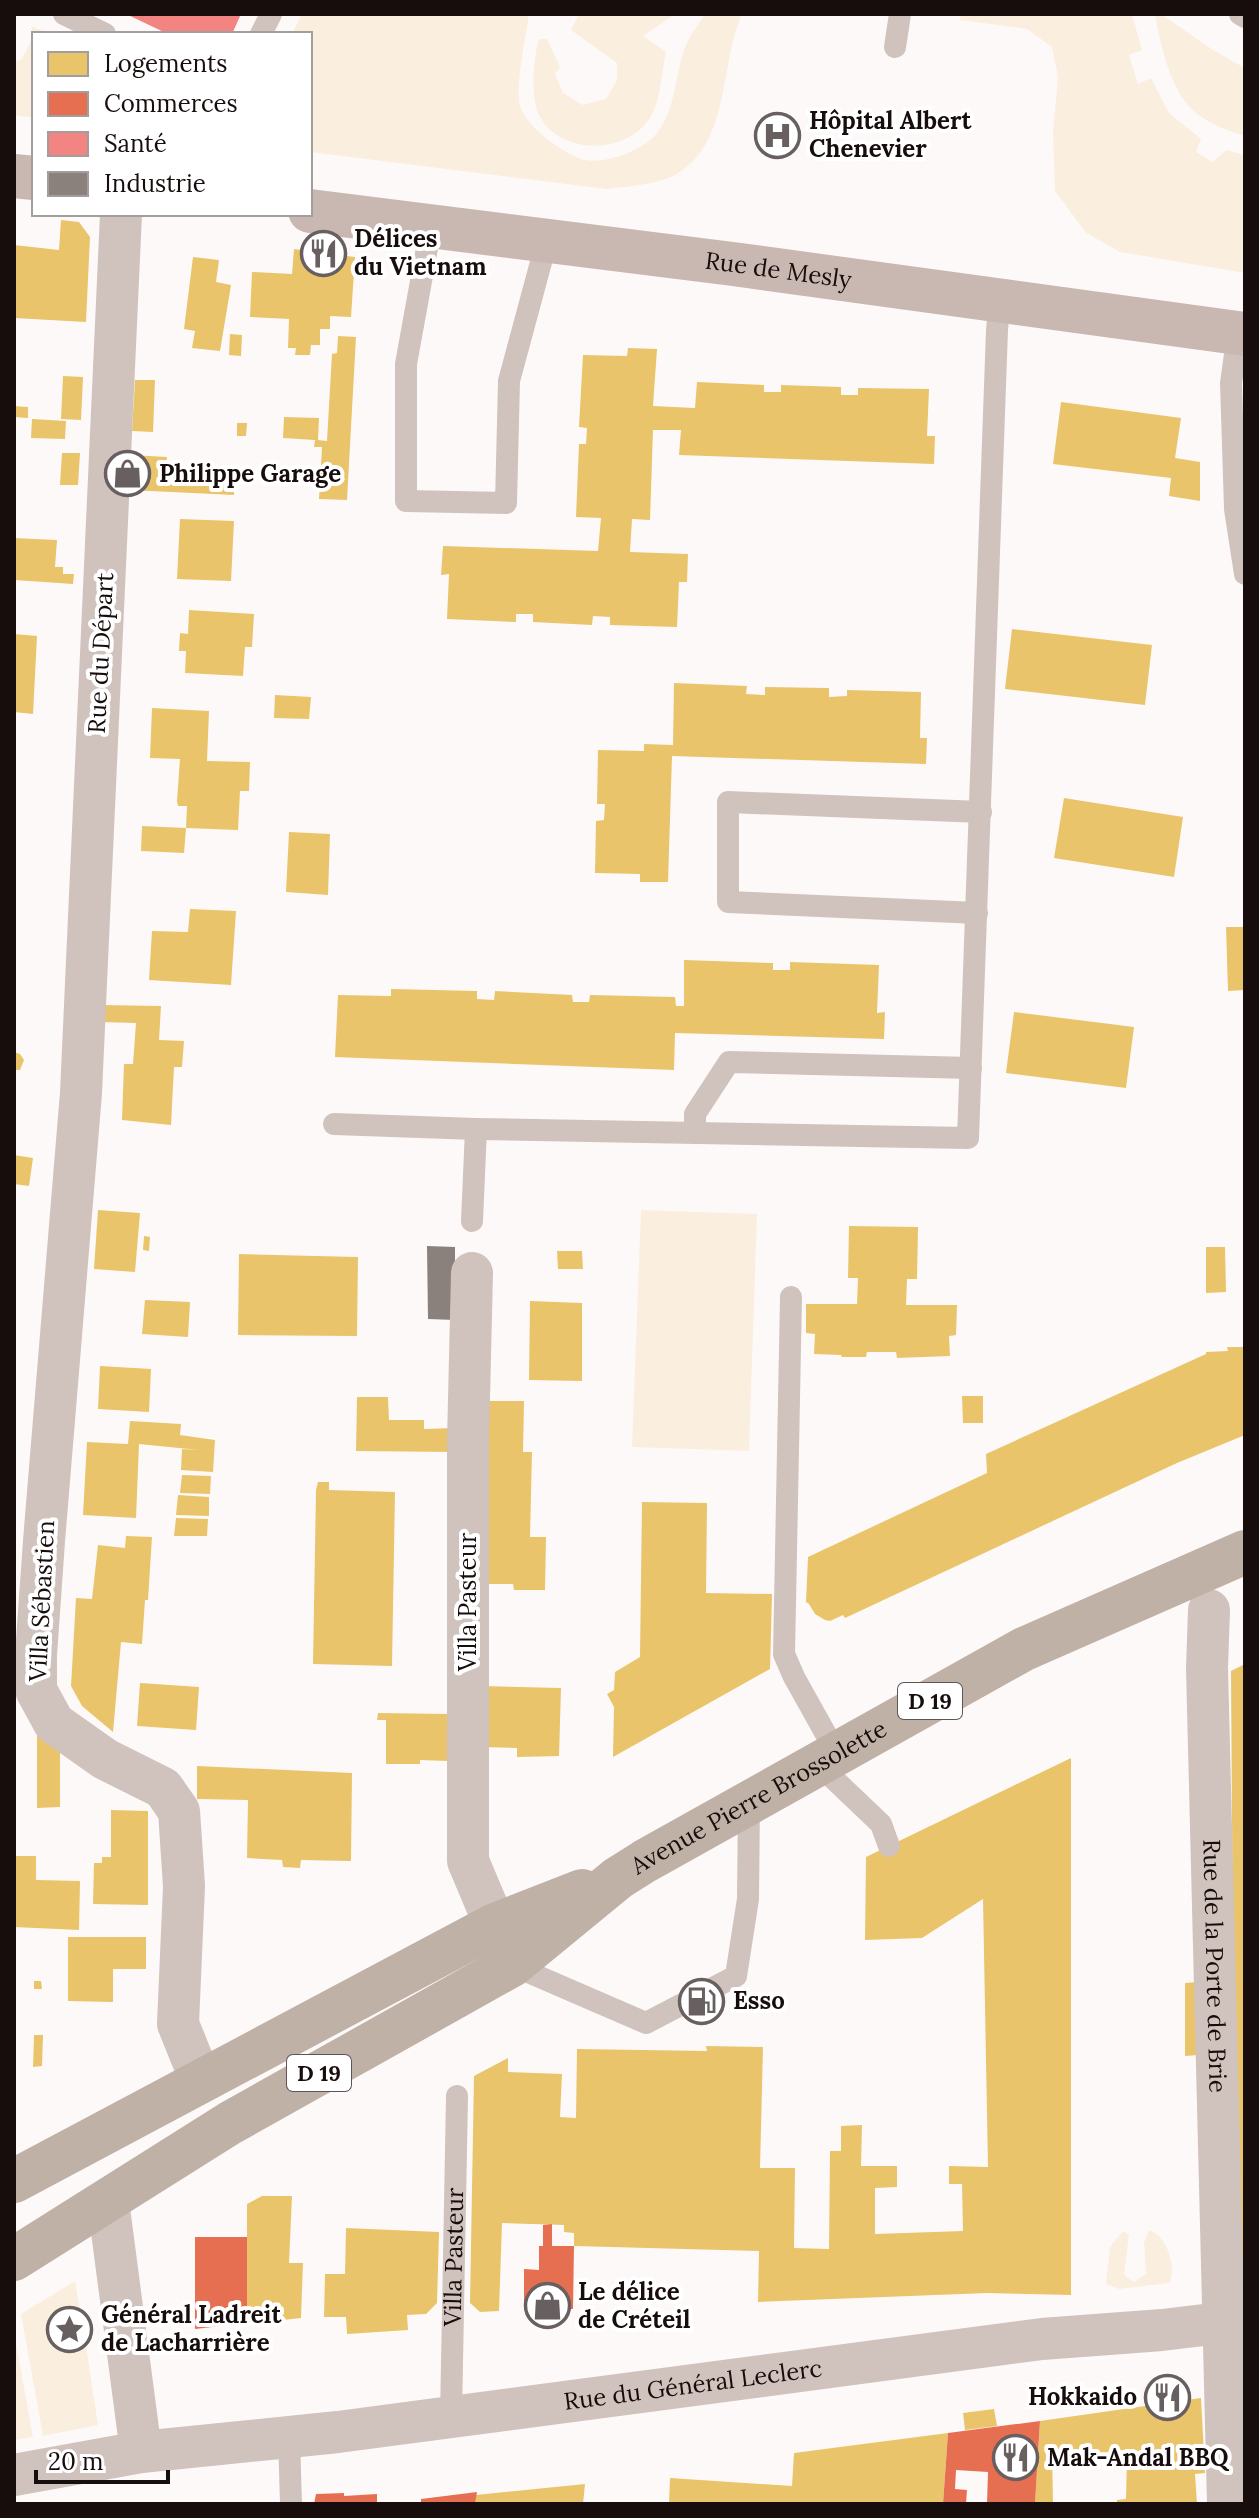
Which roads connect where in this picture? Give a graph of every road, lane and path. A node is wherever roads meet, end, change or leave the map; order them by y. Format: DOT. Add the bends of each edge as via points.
graph roads {
  1 [pos="64,14"];
  2 [pos="271,14"];
  3 [pos="900,14"];
  4 [pos="101,32"];
  5 [pos="262,32"];
  6 [pos="895,47"];
  7 [pos="312,211"];
  8 [pos="121,216"];
  9 [pos="431,226"];
  10 [pos="547,240"];
  11 [pos="1000,299"];
  12 [pos="1242,334"];
  13 [pos="1245,574"];
  14 [pos="981,812"];
  15 [pos="977,913"];
  16 [pos="971,1068"];
  17 [pos="81,1093"];
  18 [pos="334,1124"];
  19 [pos="476,1129"];
  20 [pos="695,1133"];
  21 [pos="472,1221"];
  22 [pos="472,1273"];
  23 [pos="791,1297"];
  24 [pos="1245,1552"];
  25 [pos="1209,1610"];
  26 [pos="827,1759"];
  27 [pos="749,1803"];
  28 [pos="889,1846"];
  29 [pos="618,1878"];
  30 [pos="495,1925"];
  31 [pos="512,1965"];
  32 [pos="201,2081"];
  33 [pos="457,2096"];
  34 [pos="14,2181"];
  35 [pos="108,2201"];
  36 [pos="14,2259"];
  37 [pos="1234,2321"];
  38 [pos="451,2417"];
  39 [pos="289,2437"];
  40 [pos="141,2452"];
  41 [pos="14,2475"];
  42 [pos="291,2504"];
  43 [pos="1228,2504"];
  1 -- 4 [label="lane"];
  2 -- 5 [label="lane"];
  3 -- 6 [label="lane"];
  7 -- 9 [label="street, Rue de Mesly"];
  8 -- 17 [label="street, Rue du Départ"];
  9 -- 10 [label="street, Rue de Mesly"];
  9 -- 10 [label="lane" via="406,364 406,501 506,503 509,381"];
  10 -- 11 [label="street, Rue de Mesly"];
  11 -- 12 [label="street, Rue de Mesly"];
  11 -- 14 [label="lane"];
  12 -- 13 [label="lane" via="1231,399 1235,509"];
  14 -- 15 [label="lane"];
  14 -- 15 [label="lane" via="728,802 728,902"];
  15 -- 16 [label="lane"];
  16 -- 20 [label="lane" via="729,1062 695,1114"];
  16 -- 20 [label="lane" via="968,1138"];
  17 -- 32 [label="street, Villa Sébastien" via="36,1690 54,1723 105,1759 163,1788 179,1811 184,1886 178,2024"];
  18 -- 19 [label="lane"];
  19 -- 20 [label="lane"];
  19 -- 21 [label="lane"];
  22 -- 30 [label="street, Villa Pasteur" via="468,1861"];
  23 -- 26 [label="lane" via="784,1654"];
  24 -- 26 [label="main road, Avenue Pierre Brossolette / D 19" via="1024,1649"];
  25 -- 37 [label="street, Rue de la Porte de Brie" via="1207,1668"];
  26 -- 27 [label="main road, Avenue Pierre Brossolette / D 19"];
  26 -- 28 [label="lane" via="881,1824"];
  27 -- 29 [label="main road, Avenue Pierre Brossolette / D 19"];
  27 -- 31 [label="lane" via="748,1899 736,1976 646,2023"];
  29 -- 30 [label="main road, Avenue Pierre Brossolette / D 19"];
  29 -- 31 [label="main road, Avenue Pierre Brossolette / D 19"];
  30 -- 32 [label="main road, Avenue Pierre Brossolette / D 19"];
  31 -- 35 [label="main road, Avenue Pierre Brossolette / D 19" via="230,2123"];
  32 -- 34 [label="main road, Avenue Pierre Brossolette / D 19"];
  33 -- 38 [label="lane, Villa Pasteur"];
  35 -- 36 [label="main road, Avenue Pierre Brossolette / D 19"];
  35 -- 40 [label="street"];
  37 -- 38 [label="street, Rue du Général Leclerc" via="1042,2339"];
  37 -- 43 [label="street, Rue de la Porte de Brie"];
  38 -- 39 [label="street, Rue du Général Leclerc"];
  39 -- 40 [label="street, Rue du Général Leclerc"];
  39 -- 42 [label="lane"];
  40 -- 41 [label="street, Rue du Général Leclerc"];
}
